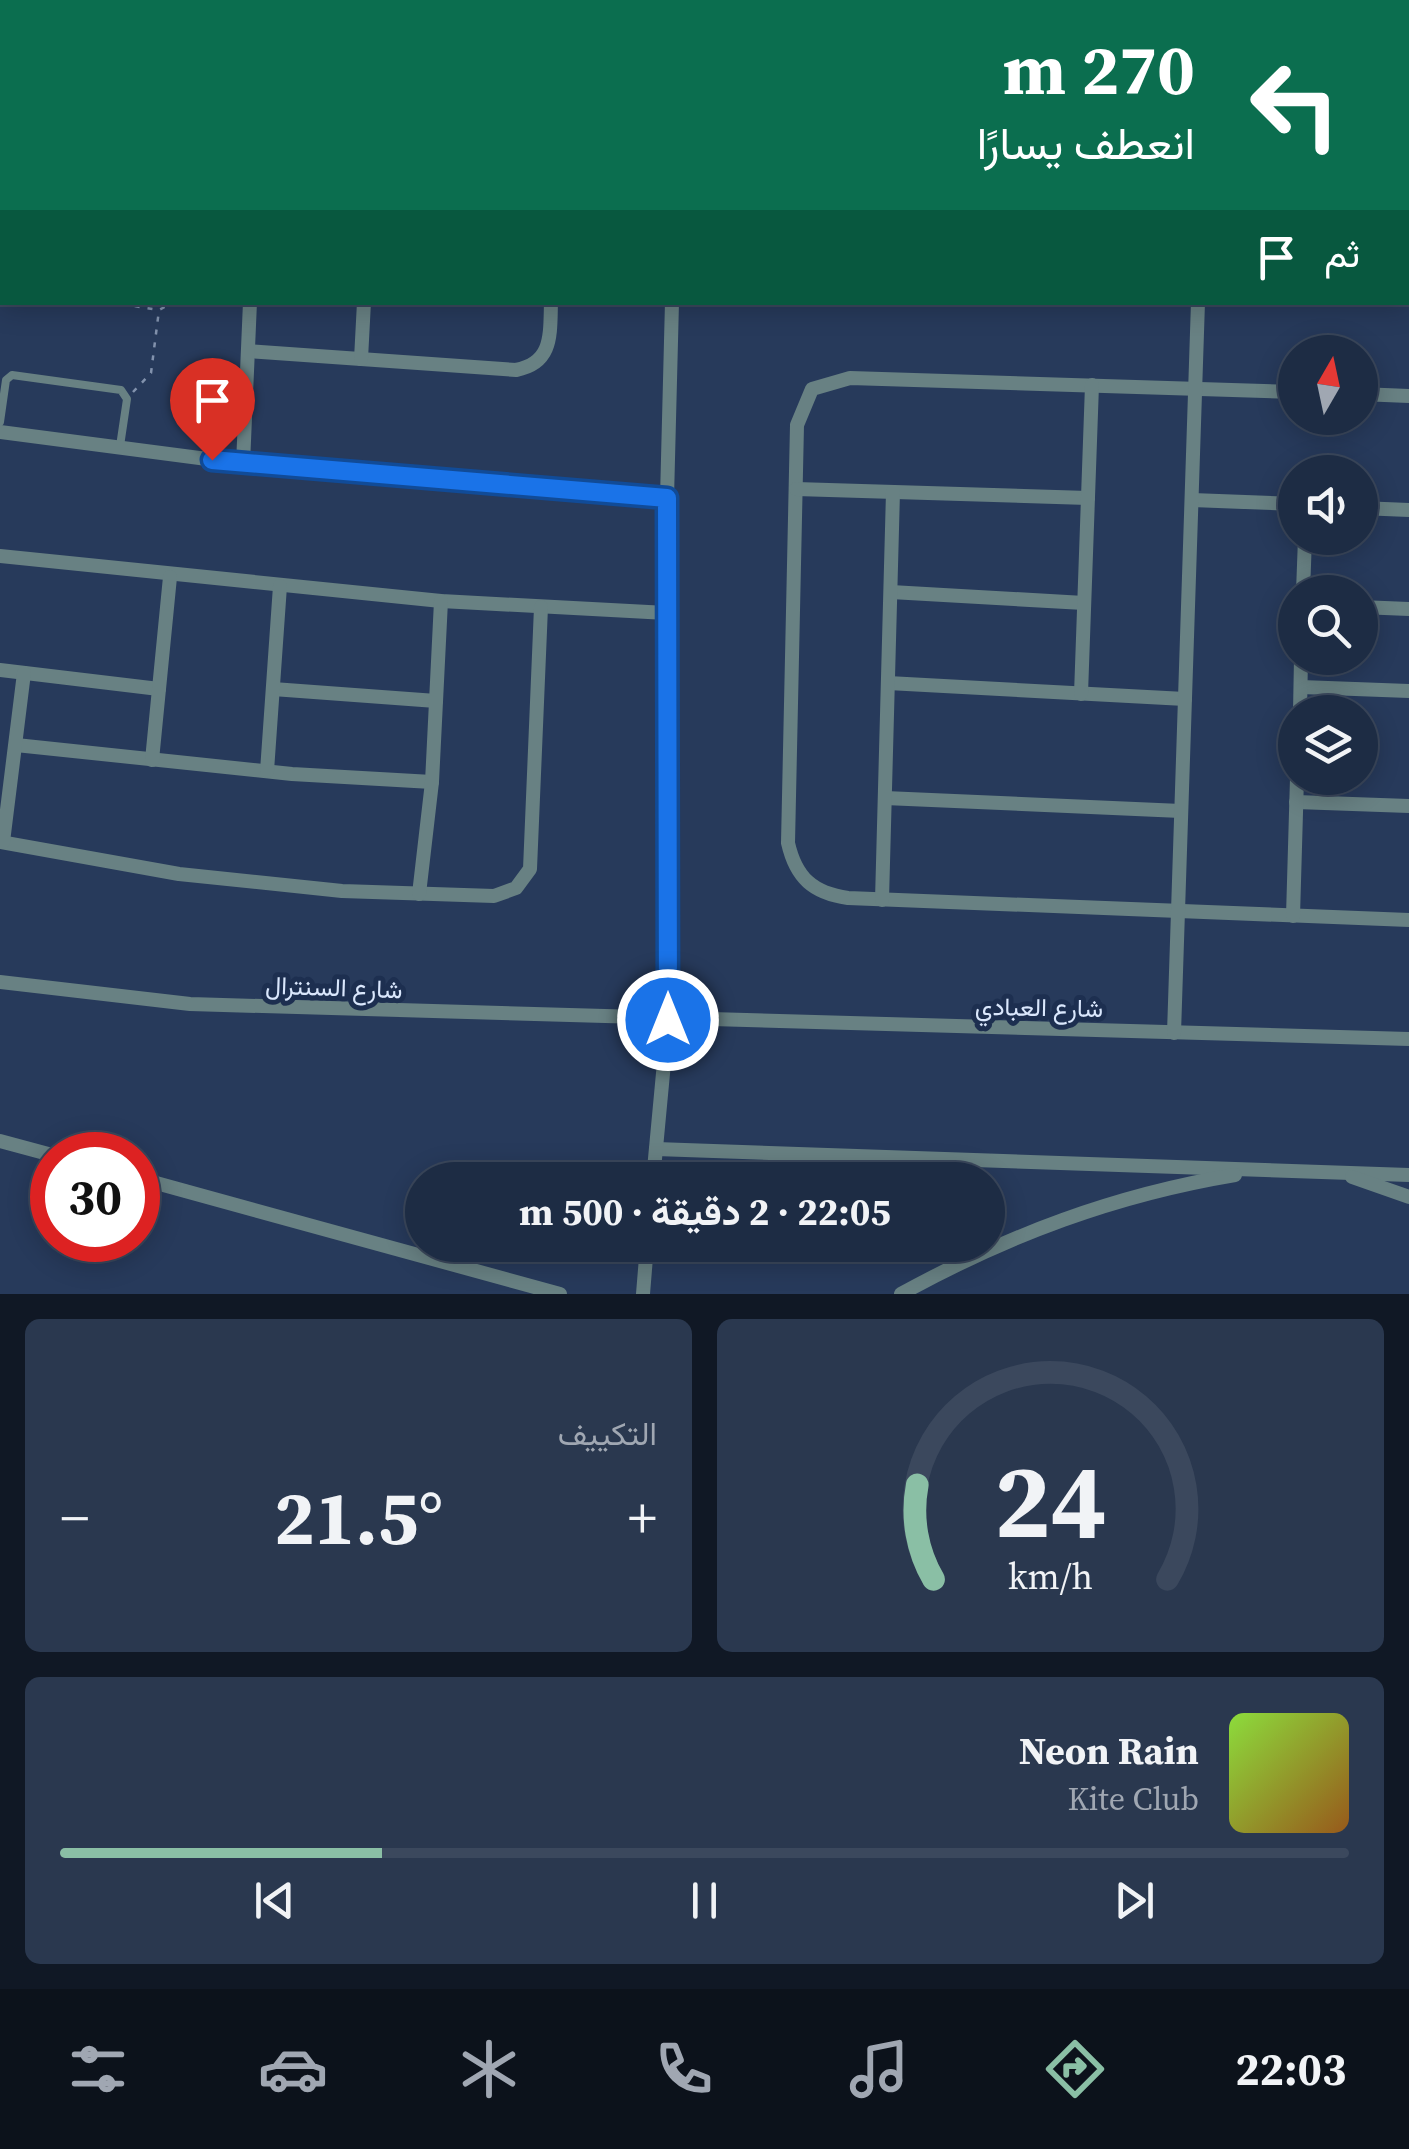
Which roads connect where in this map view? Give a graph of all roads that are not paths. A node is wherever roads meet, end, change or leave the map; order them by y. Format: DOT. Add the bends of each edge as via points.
graph roads {
  1 [pos="250,305"];
  2 [pos="364,305"];
  3 [pos="551,305"];
  4 [pos="672,305"];
  5 [pos="1198,305"];
  6 [pos="248,351"];
  7 [pos="361,359"];
  8 [pos="1092,384"];
  9 [pos="1196,388"];
  10 [pos="1278,391"];
  11 [pos="1378,395"];
  12 [pos="1409,396"];
  13 [pos="0,422"];
  14 [pos="0,432"];
  15 [pos="120,449"];
  16 [pos="243,464"];
  17 [pos="796,490"];
  18 [pos="893,492"];
  19 [pos="667,498"];
  20 [pos="1088,498"];
  21 [pos="1192,500"];
  22 [pos="1278,503"];
  23 [pos="1378,509"];
  24 [pos="1409,510"];
  25 [pos="0,556"];
  26 [pos="170,577"];
  27 [pos="280,586"];
  28 [pos="891,592"];
  29 [pos="441,601"];
  30 [pos="1084,603"];
  31 [pos="541,607"];
  32 [pos="1378,608"];
  33 [pos="1409,609"];
  34 [pos="667,613"];
  35 [pos="0,670"];
  36 [pos="24,673"];
  37 [pos="1301,675"];
  38 [pos="888,683"];
  39 [pos="1301,687"];
  40 [pos="159,689"];
  41 [pos="272,689"];
  42 [pos="1409,691"];
  43 [pos="1081,694"];
  44 [pos="1301,695"];
  45 [pos="1185,699"];
  46 [pos="436,701"];
  47 [pos="16,745"];
  48 [pos="152,760"];
  49 [pos="267,771"];
  50 [pos="432,782"];
  51 [pos="1296,795"];
  52 [pos="885,798"];
  53 [pos="1296,802"];
  54 [pos="1409,806"];
  55 [pos="1181,812"];
  56 [pos="2,842"];
  57 [pos="419,894"];
  58 [pos="882,900"];
  59 [pos="1178,912"];
  60 [pos="1293,916"];
  61 [pos="1409,920"];
  62 [pos="0,982"];
  63 [pos="668,1020"];
  64 [pos="1174,1033"];
  65 [pos="1409,1039"];
  66 [pos="0,1141"];
  67 [pos="656,1149"];
  68 [pos="30,1150"];
  69 [pos="655,1162"];
  70 [pos="1266,1170"];
  71 [pos="1337,1172"];
  72 [pos="1409,1174"];
  73 [pos="160,1184"];
  74 [pos="1409,1197"];
  75 [pos="646,1262"];
  76 [pos="560,1294"];
  77 [pos="643,1294"];
  78 [pos="901,1294"];
  1 -- 6 [label="street"];
  2 -- 7 [label="street"];
  3 -- 7 [label="street" via="546,354 534,367"];
  4 -- 19 [label="street"];
  5 -- 9 [label="street"];
  6 -- 7 [label="street"];
  6 -- 16 [label="street"];
  8 -- 9 [label="street"];
  8 -- 17 [label="street" via="828,381 812,390 796,425"];
  8 -- 20 [label="street"];
  9 -- 10 [label="street"];
  9 -- 21 [label="street"];
  11 -- 12 [label="street"];
  13 -- 15 [label="lane" via="12,375 127,395"];
  14 -- 15 [label="street"];
  15 -- 16 [label="street"];
  16 -- 19 [label="street"];
  17 -- 18 [label="street"];
  17 -- 58 [label="street" via="788,843 806,884 826,895"];
  18 -- 20 [label="street"];
  18 -- 28 [label="street"];
  19 -- 34 [label="street"];
  20 -- 30 [label="street"];
  21 -- 22 [label="street"];
  21 -- 45 [label="street"];
  23 -- 24 [label="street"];
  25 -- 26 [label="street"];
  26 -- 27 [label="street"];
  26 -- 40 [label="street"];
  27 -- 29 [label="street"];
  27 -- 41 [label="street"];
  28 -- 30 [label="street"];
  28 -- 38 [label="street"];
  29 -- 31 [label="street"];
  29 -- 46 [label="street"];
  30 -- 43 [label="street"];
  31 -- 34 [label="street"];
  31 -- 57 [label="street" via="530,869 516,888 494,896"];
  32 -- 33 [label="street"];
  34 -- 63 [label="street"];
  35 -- 36 [label="street"];
  36 -- 40 [label="street"];
  36 -- 47 [label="street"];
  37 -- 39 [label="street"];
  38 -- 43 [label="street"];
  38 -- 52 [label="street"];
  39 -- 42 [label="street"];
  39 -- 44 [label="street"];
  40 -- 48 [label="street"];
  41 -- 46 [label="street"];
  41 -- 49 [label="street"];
  43 -- 45 [label="street"];
  45 -- 55 [label="street"];
  46 -- 50 [label="street"];
  47 -- 48 [label="street"];
  47 -- 56 [label="street"];
  48 -- 49 [label="street"];
  49 -- 50 [label="street"];
  50 -- 57 [label="street"];
  51 -- 53 [label="street"];
  52 -- 55 [label="street"];
  52 -- 58 [label="street"];
  53 -- 54 [label="street"];
  53 -- 60 [label="street"];
  55 -- 59 [label="street"];
  56 -- 57 [label="street" via="179,874"];
  58 -- 59 [label="street"];
  59 -- 60 [label="street"];
  59 -- 64 [label="street"];
  60 -- 61 [label="street"];
  62 -- 63 [label="street, شارع السنترال" via="190,1004"];
  63 -- 64 [label="street, شارع العبادي"];
  63 -- 67 [label="street"];
  64 -- 65 [label="street, شارع العبادي"];
  66 -- 68 [label="street"];
  67 -- 69 [label="street"];
  67 -- 70 [label="street"];
  70 -- 71 [label="street"];
  70 -- 78 [label="street" via="1165,1187 1068,1215"];
  71 -- 72 [label="street"];
  71 -- 74 [label="street"];
  73 -- 76 [label="street"];
  75 -- 77 [label="street"];
}
